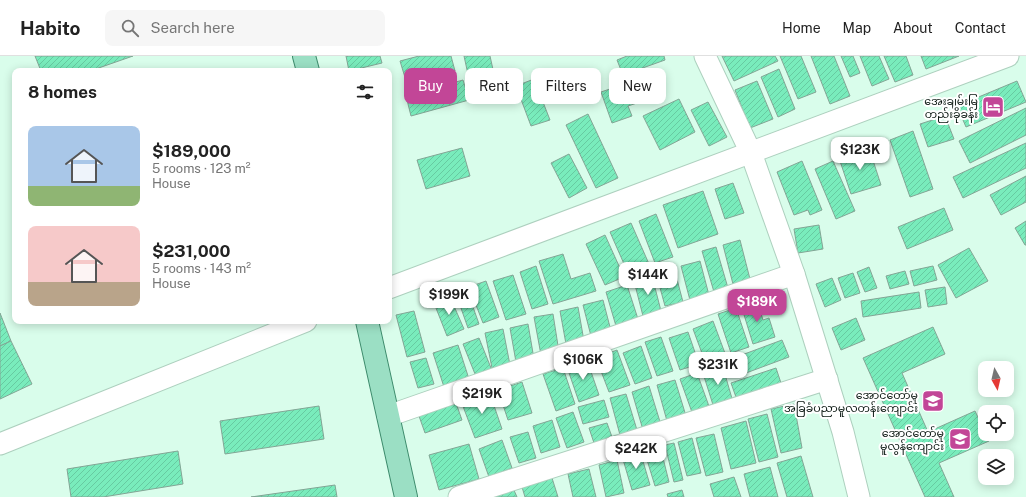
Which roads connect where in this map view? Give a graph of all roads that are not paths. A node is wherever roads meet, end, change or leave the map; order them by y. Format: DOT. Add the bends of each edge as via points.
graph roads {
  1 [pos="304,56"];
  2 [pos="705,56"];
  3 [pos="1008,56"];
  4 [pos="307,68"];
  5 [pos="751,153"];
  6 [pos="794,274"];
  7 [pos="392,287"];
  8 [pos="299,324"];
  9 [pos="368,324"];
  10 [pos="827,378"];
  11 [pos="388,416"];
  12 [pos="0,444"];
  13 [pos="406,497"];
  14 [pos="459,497"];
  15 [pos="859,497"];
  1 -- 4 [label="main road"];
  2 -- 5 [label="street"];
  3 -- 5 [label="street"];
  5 -- 6 [label="street"];
  5 -- 7 [label="street"];
  6 -- 10 [label="street"];
  6 -- 11 [label="street"];
  8 -- 12 [label="street"];
  9 -- 11 [label="main road"];
  10 -- 14 [label="street"];
  10 -- 15 [label="street"];
  11 -- 13 [label="main road"];
}
